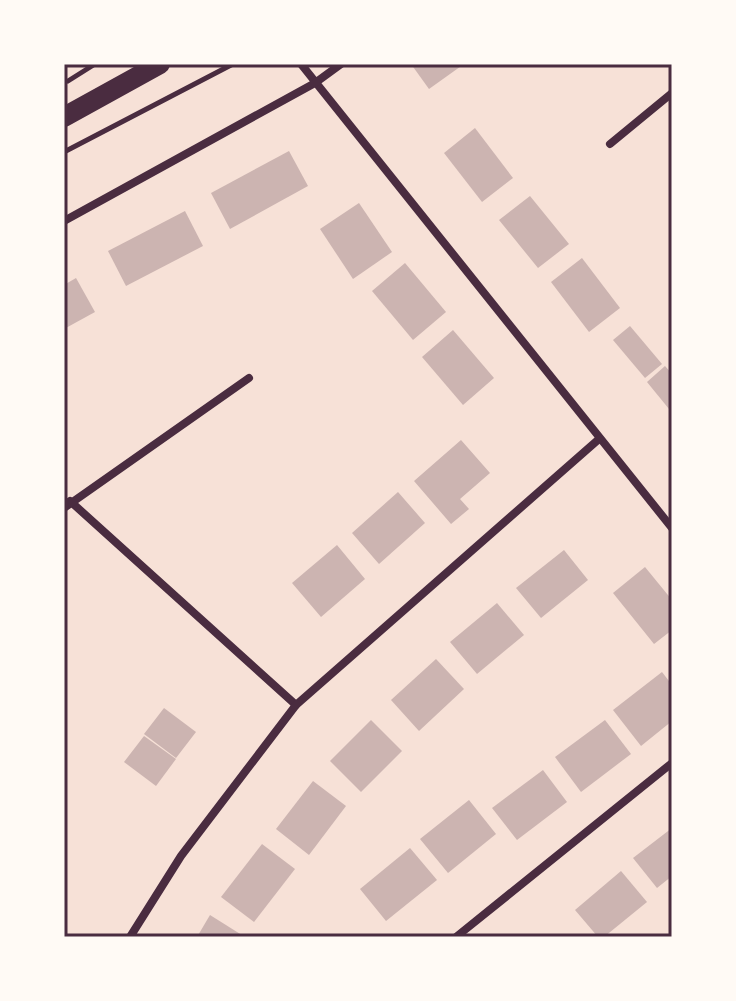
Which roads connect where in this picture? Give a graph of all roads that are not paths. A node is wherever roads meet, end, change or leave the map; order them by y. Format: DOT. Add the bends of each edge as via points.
graph roads {
  1 [pos="160,64"];
  2 [pos="301,64"];
  3 [pos="341,64"];
  4 [pos="315,83"];
  5 [pos="672,93"];
  6 [pos="64,117"];
  7 [pos="610,144"];
  8 [pos="64,221"];
  9 [pos="249,378"];
  10 [pos="599,439"];
  11 [pos="67,505"];
  12 [pos="672,528"];
  13 [pos="296,705"];
  14 [pos="672,763"];
  15 [pos="130,937"];
  16 [pos="456,937"];
  1 -- 6 [label="main road"];
  2 -- 4 [label="street"];
  3 -- 4 [label="street"];
  4 -- 8 [label="street"];
  4 -- 10 [label="street"];
  5 -- 7 [label="street"];
  9 -- 11 [label="street"];
  10 -- 12 [label="street"];
  10 -- 13 [label="street"];
  11 -- 13 [label="street"];
  13 -- 15 [label="street" via="181,856"];
  14 -- 16 [label="street"];
}
